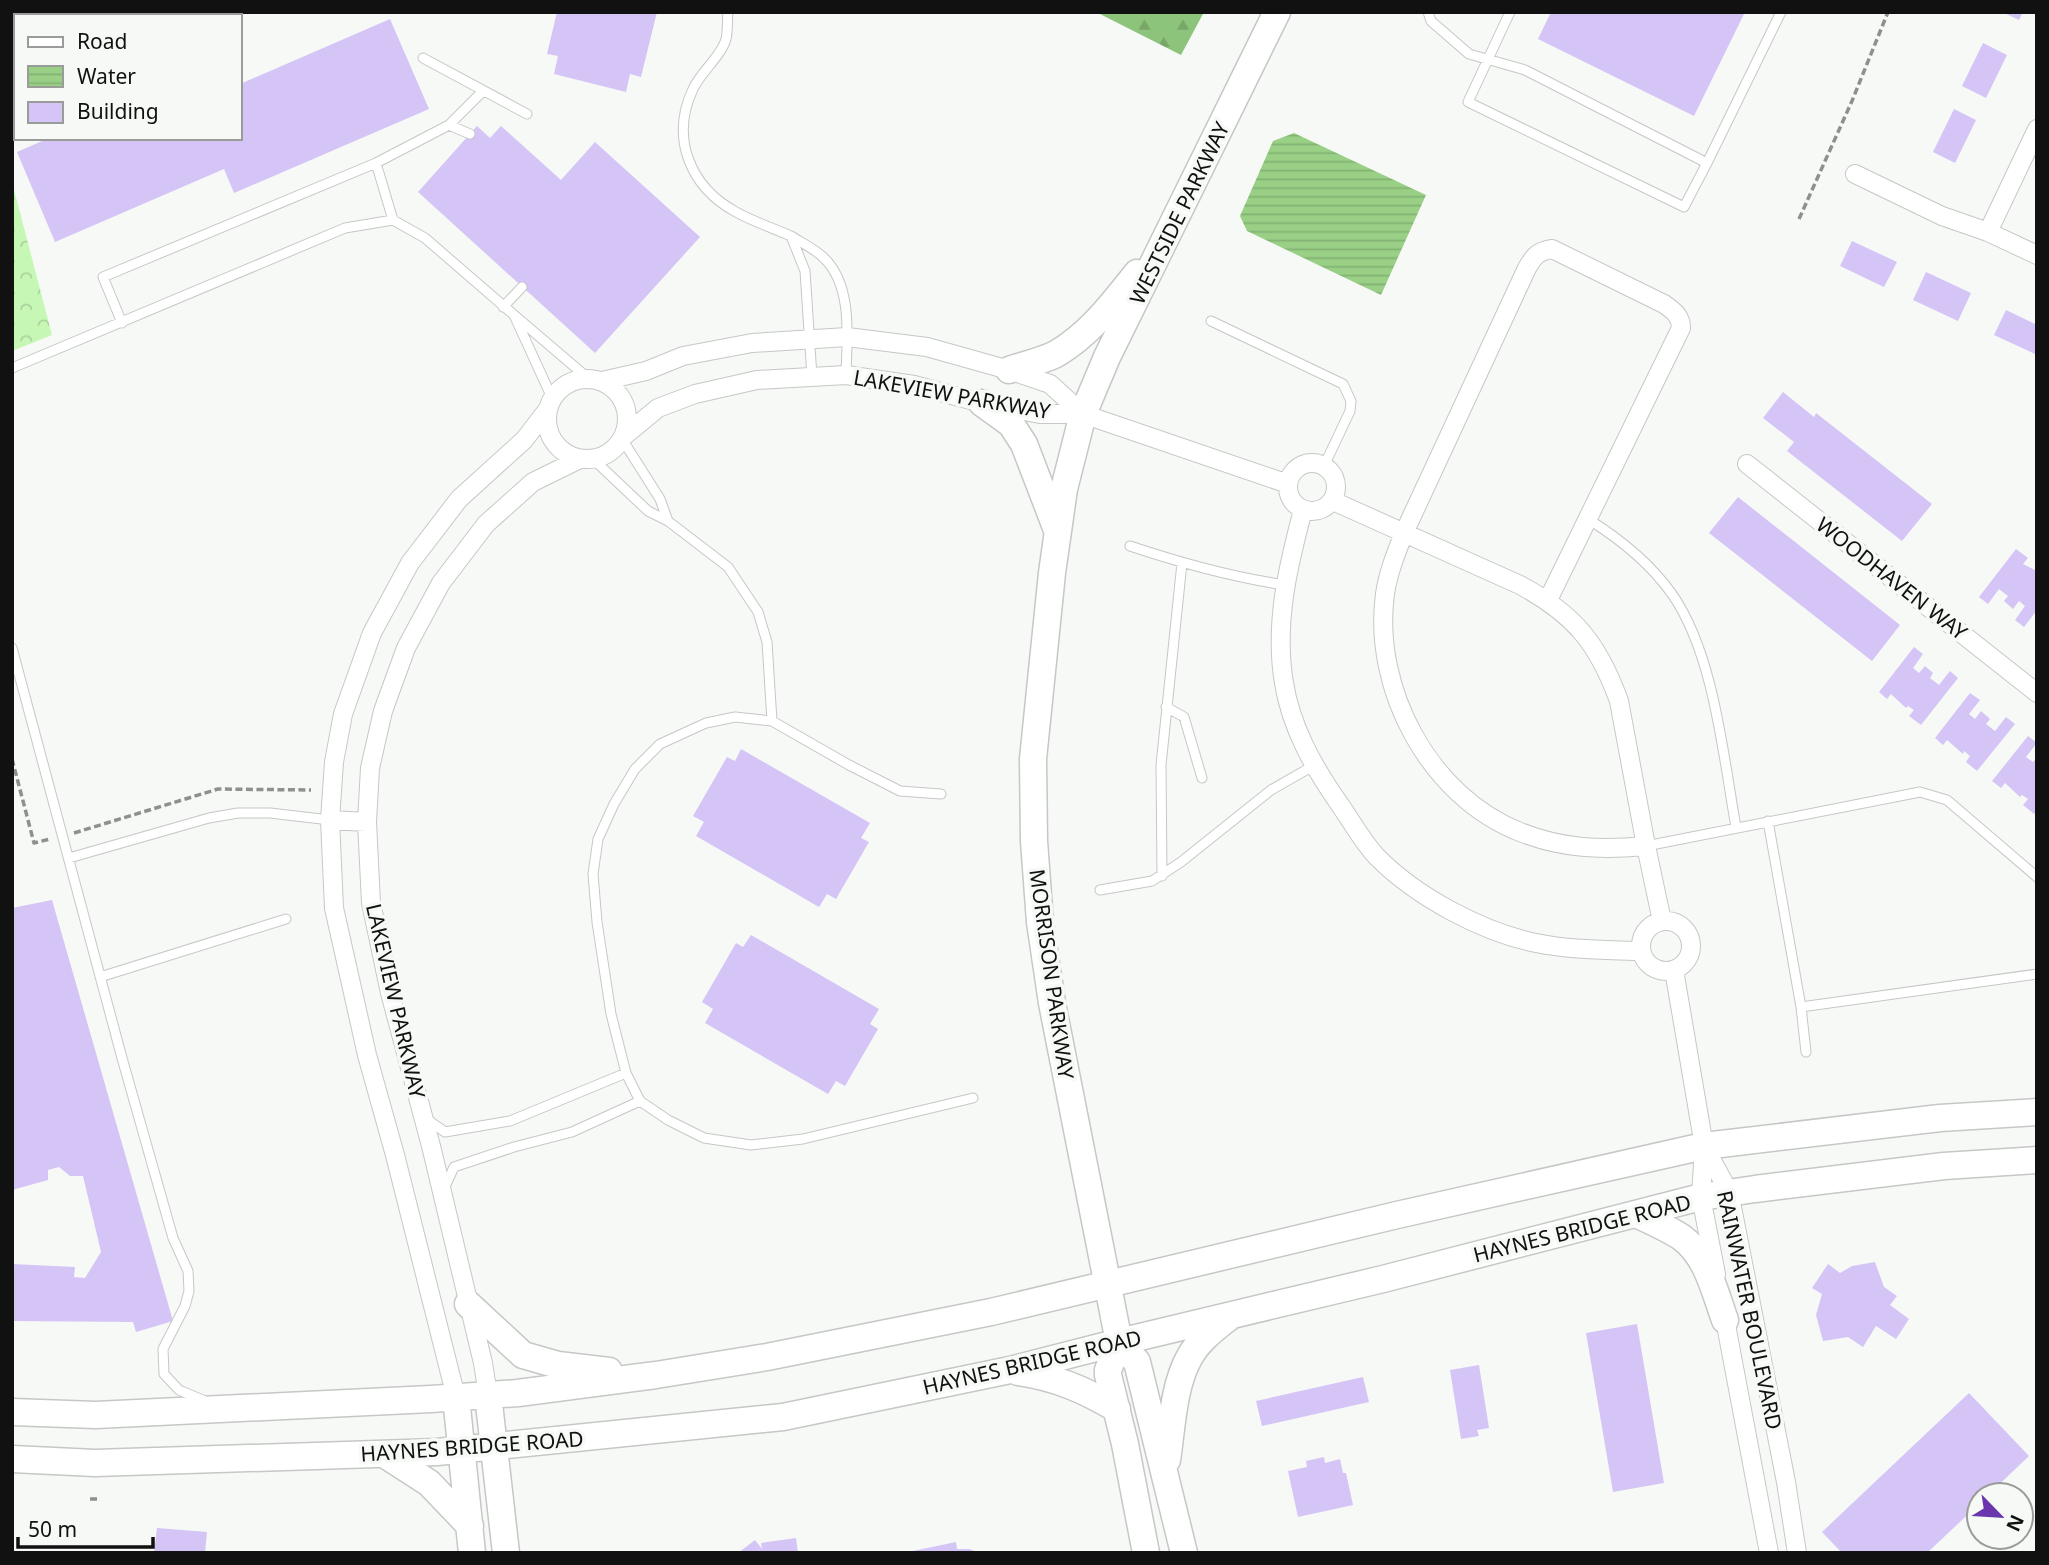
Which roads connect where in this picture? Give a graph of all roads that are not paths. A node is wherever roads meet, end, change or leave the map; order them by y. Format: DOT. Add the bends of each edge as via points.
graph roads {
  1 [pos="728,12"];
  2 [pos="1277,12"];
  3 [pos="1428,12"];
  4 [pos="1510,12"];
  5 [pos="1782,12"];
  6 [pos="423,58"];
  7 [pos="1488,60"];
  8 [pos="483,91"];
  9 [pos="527,114"];
  10 [pos="449,125"];
  11 [pos="2037,129"];
  12 [pos="470,134"];
  13 [pos="376,163"];
  14 [pos="1707,163"];
  15 [pos="1855,174"];
  16 [pos="393,220"];
  17 [pos="1988,232"];
  18 [pos="1169,233"];
  19 [pos="791,236"];
  20 [pos="2037,255"];
  21 [pos="522,287"];
  22 [pos="503,307"];
  23 [pos="514,316"];
  24 [pos="1211,321"];
  25 [pos="122,323"];
  26 [pos="847,337"];
  27 [pos="810,340"];
  28 [pos="12,368"];
  29 [pos="1009,370"];
  30 [pos="846,374"];
  31 [pos="812,377"];
  32 [pos="595,380"];
  33 [pos="982,403"];
  34 [pos="551,404"];
  35 [pos="1083,414"];
  36 [pos="623,438"];
  37 [pos="587,459"];
  38 [pos="1747,464"];
  39 [pos="1324,466"];
  40 [pos="1288,484"];
  41 [pos="1333,501"];
  42 [pos="1303,510"];
  43 [pos="1588,519"];
  44 [pos="668,521"];
  45 [pos="1058,532"];
  46 [pos="1404,533"];
  47 [pos="1130,546"];
  48 [pos="1182,563"];
  49 [pos="1284,585"];
  50 [pos="1548,600"];
  51 [pos="12,648"];
  52 [pos="14,660"];
  53 [pos="2037,693"];
  54 [pos="1166,707"];
  55 [pos="772,721"];
  56 [pos="1312,766"];
  57 [pos="1202,778"];
  58 [pos="942,794"];
  59 [pos="330,820"];
  60 [pos="1768,821"];
  61 [pos="367,822"];
  62 [pos="1736,827"];
  63 [pos="1646,846"];
  64 [pos="69,858"];
  65 [pos="1162,876"];
  66 [pos="2037,877"];
  67 [pos="1100,890"];
  68 [pos="286,919"];
  69 [pos="1662,921"];
  70 [pos="1641,951"];
  71 [pos="1674,971"];
  72 [pos="2037,974"];
  73 [pos="100,977"];
  74 [pos="1801,1007"];
  75 [pos="1806,1052"];
  76 [pos="626,1073"];
  77 [pos="973,1098"];
  78 [pos="640,1101"];
  79 [pos="2037,1112"];
  80 [pos="423,1116"];
  81 [pos="1704,1146"];
  82 [pos="2037,1160"];
  83 [pos="1729,1192"];
  84 [pos="443,1194"];
  85 [pos="1702,1197"];
  86 [pos="1636,1214"];
  87 [pos="1108,1283"];
  88 [pos="468,1304"];
  89 [pos="1232,1315"];
  90 [pos="1725,1320"];
  91 [pos="1119,1342"];
  92 [pos="1010,1370"];
  93 [pos="656,1375"];
  94 [pos="488,1395"];
  95 [pos="456,1397"];
  96 [pos="224,1409"];
  97 [pos="1117,1409"];
  98 [pos="12,1412"];
  99 [pos="495,1447"];
  100 [pos="462,1450"];
  101 [pos="384,1454"];
  102 [pos="12,1459"];
  103 [pos="1164,1474"];
  104 [pos="470,1526"];
  105 [pos="472,1553"];
  106 [pos="506,1553"];
  107 [pos="1146,1553"];
  108 [pos="1184,1553"];
  109 [pos="1769,1553"];
  110 [pos="1797,1553"];
  1 -- 19 [label="lane" via="725,42 693,88 683,119 682,144 691,171 708,192 736,212"];
  2 -- 18 [label="main road, WESTSIDE PARKWAY"];
  3 -- 7 [label="lane" via="1431,21 1469,54"];
  4 -- 7 [label="lane"];
  5 -- 14 [label="lane"];
  6 -- 8 [label="lane"];
  7 -- 14 [label="lane" via="1525,71"];
  7 -- 14 [label="lane" via="1468,102 1684,207"];
  8 -- 9 [label="lane"];
  8 -- 10 [label="lane"];
  10 -- 12 [label="lane"];
  10 -- 13 [label="lane"];
  11 -- 17 [label="street"];
  13 -- 16 [label="lane"];
  13 -- 25 [label="lane" via="103,277"];
  15 -- 17 [label="street" via="1942,216"];
  16 -- 22 [label="lane" via="425,238"];
  16 -- 25 [label="lane" via="345,228"];
  17 -- 20 [label="street"];
  18 -- 29 [label="main road" via="1098,322 1054,355"];
  18 -- 35 [label="main road, WESTSIDE PARKWAY"];
  19 -- 26 [label="lane" via="823,256 831,267 842,288"];
  19 -- 27 [label="lane" via="805,271"];
  21 -- 22 [label="lane"];
  22 -- 23 [label="lane"];
  23 -- 32 [label="lane"];
  23 -- 34 [label="lane"];
  24 -- 39 [label="lane" via="1343,384 1350,411"];
  25 -- 28 [label="lane"];
  26 -- 27 [label="street, LAKEVIEW PARKWAY"];
  26 -- 29 [label="street, LAKEVIEW PARKWAY" via="928,347"];
  26 -- 30 [label="lane"];
  27 -- 31 [label="lane"];
  27 -- 32 [label="street, LAKEVIEW PARKWAY" via="752,343"];
  29 -- 35 [label="street, LAKEVIEW PARKWAY" via="1050,384"];
  30 -- 31 [label="street, LAKEVIEW PARKWAY"];
  30 -- 33 [label="street, LAKEVIEW PARKWAY"];
  31 -- 36 [label="street, LAKEVIEW PARKWAY" via="757,380 695,394 658,408"];
  32 -- 34 [label="street" via="564,387"];
  32 -- 36 [label="street" via="622,398 627,410"];
  33 -- 35 [label="street, LAKEVIEW PARKWAY" via="1040,414"];
  33 -- 45 [label="main road" via="1011,424 1024,444"];
  34 -- 37 [label="street" via="550,435 568,455"];
  34 -- 59 [label="street, LAKEVIEW PARKWAY" via="524,440 459,499 410,563 372,633 343,714"];
  35 -- 40 [label="street"];
  35 -- 45 [label="main road, MORRISON PARKWAY" via="1063,489"];
  36 -- 37 [label="street" via="606,455"];
  36 -- 44 [label="lane"];
  37 -- 44 [label="lane" via="648,511"];
  37 -- 61 [label="street, LAKEVIEW PARKWAY" via="533,482 486,524 441,583 406,648 383,711 370,768"];
  38 -- 53 [label="street, WOODHAVEN WAY"];
  39 -- 40 [label="street" via="1302,466"];
  39 -- 41 [label="street" via="1335,478"];
  40 -- 42 [label="street" via="1291,499"];
  41 -- 42 [label="street" via="1319,511"];
  41 -- 46 [label="street"];
  42 -- 49 [label="street"];
  43 -- 46 [label="street" via="1681,321 1664,304 1552,249 1535,256 1527,268"];
  43 -- 50 [label="street"];
  43 -- 62 [label="lane" via="1654,572 1684,614 1705,666"];
  44 -- 55 [label="lane" via="728,567 758,612 767,642"];
  45 -- 87 [label="main road, MORRISON PARKWAY" via="1033,759 1034,841 1052,1003"];
  46 -- 50 [label="street"];
  46 -- 63 [label="street" via="1385,595 1385,653 1403,714 1440,774 1494,819 1527,834 1575,847"];
  47 -- 48 [label="lane"];
  48 -- 49 [label="lane"];
  48 -- 54 [label="lane"];
  49 -- 56 [label="street" via="1280,639 1284,684"];
  50 -- 63 [label="street" via="1583,633 1612,679"];
  51 -- 52 [label="lane"];
  52 -- 64 [label="lane"];
  54 -- 57 [label="lane" via="1184,717"];
  54 -- 65 [label="lane" via="1161,765"];
  55 -- 58 [label="lane" via="900,791"];
  55 -- 76 [label="lane" via="735,716 706,723 660,744 635,769 598,839 593,874 597,922 611,1014"];
  56 -- 65 [label="lane" via="1270,790"];
  56 -- 70 [label="street" via="1377,857 1428,897 1499,933 1535,943"];
  59 -- 61 [label="street"];
  59 -- 64 [label="lane" via="238,813"];
  59 -- 95 [label="street, LAKEVIEW PARKWAY" via="334,908 354,1001"];
  60 -- 62 [label="lane"];
  60 -- 66 [label="lane" via="1928,793 1947,800"];
  60 -- 74 [label="lane"];
  61 -- 80 [label="street, LAKEVIEW PARKWAY" via="371,903"];
  62 -- 63 [label="lane"];
  63 -- 69 [label="street"];
  64 -- 73 [label="lane"];
  65 -- 67 [label="lane"];
  68 -- 73 [label="lane"];
  69 -- 70 [label="street" via="1648,928"];
  69 -- 71 [label="street" via="1685,928 1692,944 1688,960"];
  70 -- 71 [label="street" via="1657,970"];
  71 -- 81 [label="street"];
  72 -- 74 [label="lane"];
  73 -- 96 [label="lane" via="173,1238 188,1271 185,1306 163,1349 164,1374 179,1390"];
  74 -- 75 [label="lane"];
  76 -- 78 [label="lane"];
  76 -- 80 [label="lane" via="510,1121 445,1132"];
  77 -- 78 [label="lane" via="803,1139 751,1145 704,1138"];
  78 -- 84 [label="lane" via="572,1132 454,1167"];
  79 -- 81 [label="main road" via="1940,1118"];
  80 -- 84 [label="street, LAKEVIEW PARKWAY"];
  81 -- 83 [label="street, RAINWATER BOULEVARD"];
  81 -- 85 [label="street, RAINWATER BOULEVARD"];
  81 -- 87 [label="main road"];
  82 -- 83 [label="main road, HAYNES BRIDGE ROAD" via="1944,1166"];
  83 -- 85 [label="main road, HAYNES BRIDGE ROAD"];
  83 -- 110 [label="street, RAINWATER BOULEVARD"];
  84 -- 88 [label="street, LAKEVIEW PARKWAY"];
  85 -- 86 [label="main road, HAYNES BRIDGE ROAD"];
  85 -- 90 [label="street, RAINWATER BOULEVARD"];
  86 -- 89 [label="main road, HAYNES BRIDGE ROAD"];
  86 -- 90 [label="main road" via="1683,1238 1696,1251"];
  87 -- 91 [label="main road"];
  87 -- 93 [label="main road" via="991,1312"];
  88 -- 93 [label="main road" via="523,1355 577,1368"];
  88 -- 94 [label="street, LAKEVIEW PARKWAY"];
  89 -- 91 [label="main road, HAYNES BRIDGE ROAD"];
  89 -- 103 [label="main road" via="1208,1334 1189,1358 1180,1383"];
  90 -- 109 [label="street, RAINWATER BOULEVARD"];
  91 -- 92 [label="main road, HAYNES BRIDGE ROAD"];
  91 -- 97 [label="main road" via="1108,1370"];
  91 -- 103 [label="main road" via="1137,1362"];
  92 -- 97 [label="main road" via="1082,1388"];
  92 -- 99 [label="main road, HAYNES BRIDGE ROAD" via="783,1417"];
  93 -- 94 [label="main road"];
  94 -- 95 [label="main road"];
  94 -- 99 [label="main road, LAKEVIEW PARKWAY"];
  95 -- 96 [label="main road"];
  95 -- 100 [label="main road"];
  96 -- 98 [label="main road" via="96,1415"];
  97 -- 107 [label="main road"];
  99 -- 100 [label="main road, HAYNES BRIDGE ROAD"];
  99 -- 106 [label="main road, LAKEVIEW PARKWAY"];
  100 -- 101 [label="main road, HAYNES BRIDGE ROAD"];
  100 -- 104 [label="main road"];
  101 -- 102 [label="main road, HAYNES BRIDGE ROAD" via="95,1463"];
  101 -- 104 [label="main road" via="429,1483"];
  103 -- 108 [label="main road"];
  104 -- 105 [label="main road"];
}
